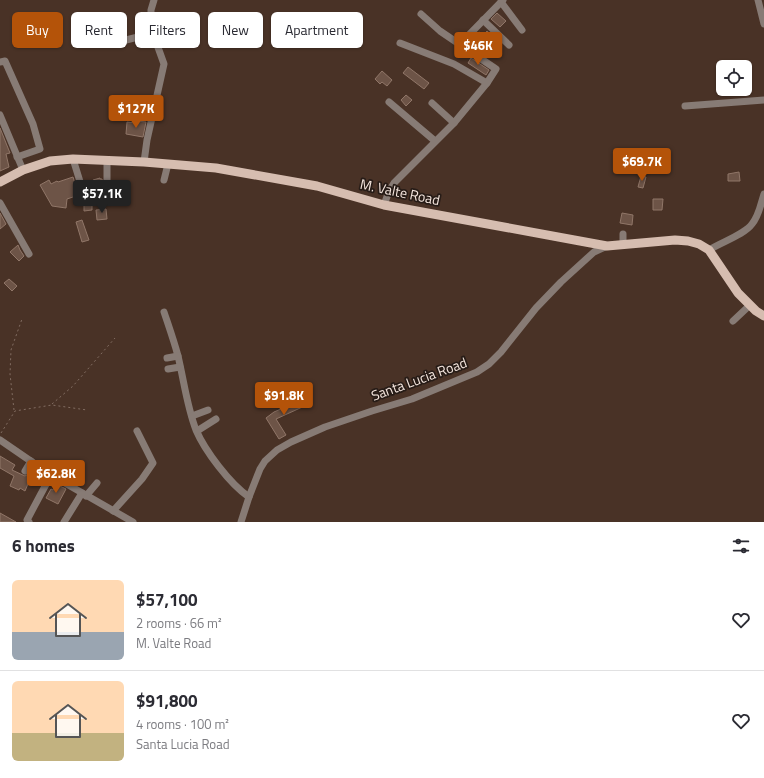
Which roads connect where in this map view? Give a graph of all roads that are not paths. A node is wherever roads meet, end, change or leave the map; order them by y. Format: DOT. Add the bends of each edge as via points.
graph roads {
  1 [pos="154,0"];
  2 [pos="758,0"];
  3 [pos="502,1"];
  4 [pos="151,12"];
  5 [pos="421,14"];
  6 [pos="483,20"];
  7 [pos="764,24"];
  8 [pos="522,30"];
  9 [pos="400,43"];
  10 [pos="460,44"];
  11 [pos="509,45"];
  12 [pos="158,48"];
  13 [pos="0,62"];
  14 [pos="487,83"];
  15 [pos="764,100"];
  16 [pos="389,102"];
  17 [pos="432,104"];
  18 [pos="685,106"];
  19 [pos="0,115"];
  20 [pos="454,124"];
  21 [pos="435,141"];
  22 [pos="17,157"];
  23 [pos="73,160"];
  24 [pos="107,160"];
  25 [pos="144,162"];
  26 [pos="168,164"];
  27 [pos="23,170"];
  28 [pos="164,180"];
  29 [pos="107,181"];
  30 [pos="0,182"];
  31 [pos="82,188"];
  32 [pos="764,194"];
  33 [pos="0,203"];
  34 [pos="384,205"];
  35 [pos="623,234"];
  36 [pos="623,244"];
  37 [pos="607,246"];
  38 [pos="708,250"];
  39 [pos="28,254"];
  40 [pos="750,304"];
  41 [pos="164,312"];
  42 [pos="764,316"];
  43 [pos="733,321"];
  44 [pos="178,356"];
  45 [pos="167,358"];
  46 [pos="180,367"];
  47 [pos="168,369"];
  48 [pos="208,410"];
  49 [pos="192,416"];
  50 [pos="216,419"];
  51 [pos="137,431"];
  52 [pos="196,431"];
  53 [pos="0,440"];
  54 [pos="31,461"];
  55 [pos="24,471"];
  56 [pos="51,475"];
  57 [pos="97,483"];
  58 [pos="84,494"];
  59 [pos="249,497"];
  60 [pos="113,511"];
  61 [pos="29,522"];
  62 [pos="64,522"];
  63 [pos="133,522"];
  64 [pos="241,522"];
  1 -- 4 [label="street"];
  2 -- 7 [label="street"];
  3 -- 6 [label="street"];
  3 -- 8 [label="street"];
  5 -- 10 [label="street"];
  6 -- 10 [label="street"];
  6 -- 11 [label="street"];
  9 -- 14 [label="street" via="454,64"];
  10 -- 14 [label="street" via="496,69"];
  12 -- 25 [label="street" via="164,64"];
  13 -- 22 [label="street" via="5,61 33,124 40,149"];
  14 -- 20 [label="street"];
  15 -- 18 [label="street"];
  16 -- 21 [label="street"];
  17 -- 20 [label="street"];
  19 -- 22 [label="street"];
  20 -- 21 [label="street"];
  21 -- 34 [label="street" via="394,182"];
  22 -- 27 [label="street"];
  23 -- 24 [label="main road, M. Valte Road"];
  23 -- 27 [label="main road, M. Valte Road" via="50,161"];
  23 -- 31 [label="street"];
  24 -- 25 [label="main road, M. Valte Road"];
  24 -- 29 [label="street"];
  25 -- 26 [label="main road, M. Valte Road"];
  26 -- 28 [label="street"];
  26 -- 34 [label="main road, M. Valte Road" via="216,168 309,185"];
  27 -- 30 [label="main road, M. Valte Road"];
  32 -- 38 [label="street" via="752,224"];
  33 -- 39 [label="street"];
  34 -- 37 [label="main road, M. Valte Road"];
  35 -- 36 [label="street"];
  36 -- 37 [label="main road, M. Valte Road"];
  36 -- 38 [label="main road, M. Valte Road" via="675,240 699,244"];
  37 -- 59 [label="street, Santa Lucia Road" via="594,252 536,308 489,364 477,372 412,399 325,427 291,442 265,461"];
  38 -- 40 [label="main road, M. Valte Road" via="738,293"];
  40 -- 42 [label="main road, M. Valte Road"];
  40 -- 43 [label="street"];
  41 -- 44 [label="street"];
  44 -- 45 [label="street"];
  44 -- 46 [label="street"];
  46 -- 47 [label="street"];
  46 -- 49 [label="street"];
  48 -- 49 [label="street"];
  49 -- 52 [label="street"];
  50 -- 52 [label="street"];
  51 -- 60 [label="street" via="153,463"];
  52 -- 59 [label="street" via="229,479"];
  53 -- 54 [label="street"];
  54 -- 55 [label="street"];
  54 -- 56 [label="street"];
  56 -- 58 [label="street"];
  56 -- 61 [label="street" via="27,520"];
  57 -- 58 [label="street"];
  58 -- 60 [label="street"];
  58 -- 62 [label="street"];
  59 -- 64 [label="street, Santa Lucia Road"];
  60 -- 63 [label="street"];
}
